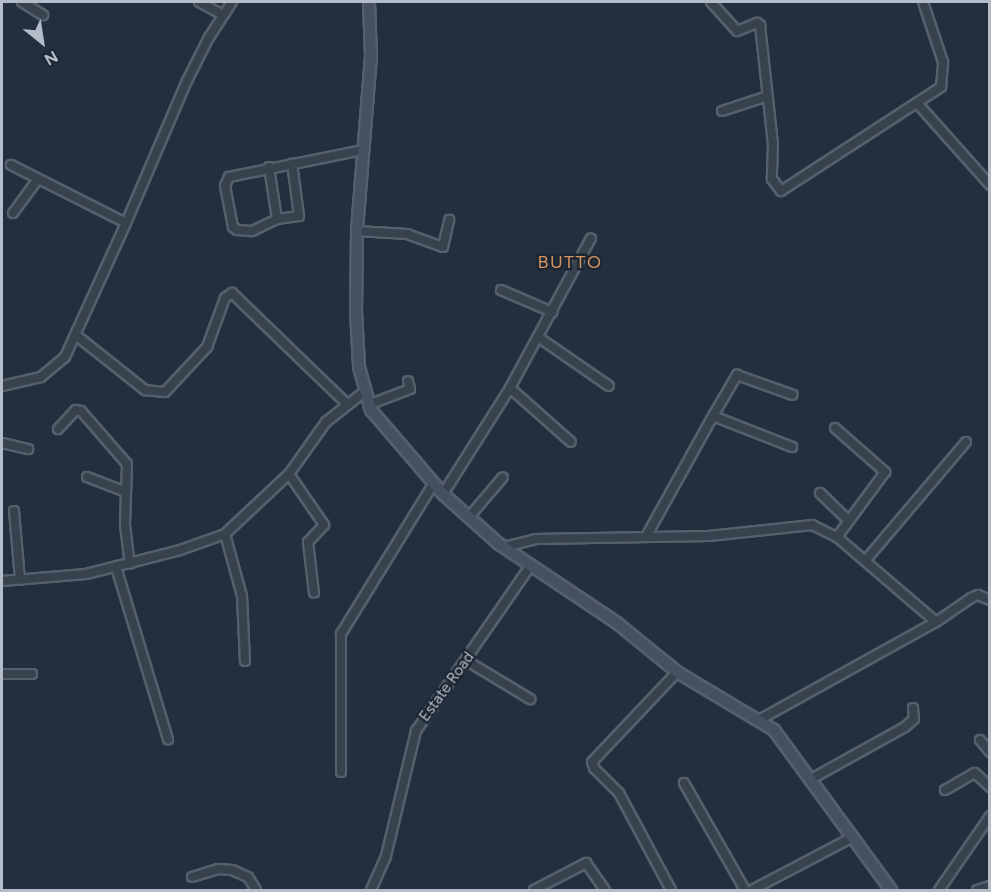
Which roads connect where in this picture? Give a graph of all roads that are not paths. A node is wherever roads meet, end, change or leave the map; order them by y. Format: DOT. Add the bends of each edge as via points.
graph roads {
  1 [pos="22,2"];
  2 [pos="199,2"];
  3 [pos="232,2"];
  4 [pos="369,2"];
  5 [pos="711,2"];
  6 [pos="923,2"];
  7 [pos="43,15"];
  8 [pos="223,15"];
  9 [pos="768,96"];
  10 [pos="917,103"];
  11 [pos="722,111"];
  12 [pos="363,150"];
  13 [pos="292,163"];
  14 [pos="11,165"];
  15 [pos="269,167"];
  16 [pos="38,178"];
  17 [pos="990,185"];
  18 [pos="13,213"];
  19 [pos="277,219"];
  20 [pos="449,220"];
  21 [pos="126,223"];
  22 [pos="357,231"];
  23 [pos="591,238"];
  24 [pos="501,290"];
  25 [pos="552,312"];
  26 [pos="77,336"];
  27 [pos="538,337"];
  28 [pos="408,381"];
  29 [pos="2,386"];
  30 [pos="609,386"];
  31 [pos="510,388"];
  32 [pos="364,392"];
  33 [pos="793,395"];
  34 [pos="347,404"];
  35 [pos="368,405"];
  36 [pos="713,416"];
  37 [pos="835,428"];
  38 [pos="58,429"];
  39 [pos="571,442"];
  40 [pos="966,442"];
  41 [pos="2,443"];
  42 [pos="792,447"];
  43 [pos="28,449"];
  44 [pos="289,474"];
  45 [pos="87,477"];
  46 [pos="503,477"];
  47 [pos="434,483"];
  48 [pos="126,492"];
  49 [pos="820,493"];
  50 [pos="444,494"];
  51 [pos="14,511"];
  52 [pos="469,517"];
  53 [pos="849,522"];
  54 [pos="225,534"];
  55 [pos="647,535"];
  56 [pos="837,537"];
  57 [pos="504,547"];
  58 [pos="865,561"];
  59 [pos="130,564"];
  60 [pos="531,565"];
  61 [pos="116,567"];
  62 [pos="20,580"];
  63 [pos="2,581"];
  64 [pos="314,592"];
  65 [pos="990,600"];
  66 [pos="936,622"];
  67 [pos="245,661"];
  68 [pos="467,661"];
  69 [pos="678,672"];
  70 [pos="2,674"];
  71 [pos="32,674"];
  72 [pos="530,699"];
  73 [pos="913,708"];
  74 [pos="759,720"];
  75 [pos="168,739"];
  76 [pos="980,740"];
  77 [pos="990,752"];
  78 [pos="341,772"];
  79 [pos="813,778"];
  80 [pos="684,783"];
  81 [pos="990,787"];
  82 [pos="945,789"];
  83 [pos="990,816"];
  84 [pos="853,837"];
  85 [pos="192,877"];
  86 [pos="990,886"];
  87 [pos="757,889"];
  88 [pos="256,891"];
  89 [pos="371,891"];
  90 [pos="534,891"];
  91 [pos="605,891"];
  92 [pos="671,891"];
  93 [pos="745,891"];
  94 [pos="891,891"];
  95 [pos="939,891"];
  96 [pos="977,891"];
  1 -- 7 [label="street"];
  2 -- 8 [label="street"];
  3 -- 8 [label="street"];
  4 -- 12 [label="street" via="371,56"];
  5 -- 9 [label="street" via="736,31 759,22"];
  6 -- 10 [label="street" via="945,72 941,87"];
  8 -- 21 [label="street" via="165,129"];
  9 -- 10 [label="street" via="772,179 781,192"];
  9 -- 11 [label="street"];
  10 -- 17 [label="street"];
  12 -- 13 [label="street"];
  12 -- 22 [label="street"];
  13 -- 15 [label="street"];
  13 -- 19 [label="street" via="299,216"];
  14 -- 16 [label="street"];
  15 -- 19 [label="street"];
  15 -- 19 [label="street" via="229,177 225,186 233,227 237,230 259,229"];
  16 -- 18 [label="street"];
  16 -- 21 [label="street"];
  20 -- 22 [label="street" via="443,248 400,233"];
  21 -- 26 [label="street"];
  22 -- 32 [label="street" via="357,348"];
  23 -- 25 [label="street"];
  24 -- 25 [label="street"];
  25 -- 27 [label="street"];
  26 -- 29 [label="street" via="50,373"];
  26 -- 34 [label="street" via="145,390 165,392 207,347 225,298 232,293"];
  27 -- 30 [label="street"];
  27 -- 31 [label="street"];
  28 -- 35 [label="street" via="410,389"];
  31 -- 39 [label="street"];
  31 -- 50 [label="street"];
  32 -- 34 [label="street"];
  32 -- 35 [label="street"];
  33 -- 36 [label="street" via="737,375"];
  34 -- 44 [label="street" via="316,434"];
  35 -- 47 [label="street" via="398,446"];
  36 -- 42 [label="street"];
  36 -- 55 [label="street"];
  37 -- 53 [label="street" via="885,472"];
  38 -- 48 [label="street" via="76,410 81,411 127,464"];
  40 -- 58 [label="street"];
  41 -- 43 [label="street"];
  44 -- 54 [label="street"];
  44 -- 64 [label="street" via="324,525 308,542"];
  45 -- 48 [label="street"];
  46 -- 52 [label="street"];
  47 -- 50 [label="street"];
  47 -- 78 [label="street" via="342,634"];
  48 -- 59 [label="street"];
  49 -- 53 [label="street"];
  50 -- 52 [label="street"];
  51 -- 62 [label="street"];
  52 -- 57 [label="street"];
  53 -- 56 [label="street"];
  54 -- 59 [label="street"];
  54 -- 67 [label="street" via="242,596"];
  55 -- 56 [label="street" via="709,536 805,524"];
  55 -- 57 [label="street" via="536,539"];
  56 -- 58 [label="street"];
  57 -- 60 [label="street"];
  58 -- 66 [label="street"];
  59 -- 61 [label="street"];
  60 -- 68 [label="street, Estate Road"];
  60 -- 69 [label="street" via="617,623"];
  61 -- 62 [label="street"];
  61 -- 75 [label="street"];
  62 -- 63 [label="street"];
  65 -- 66 [label="street" via="978,595"];
  66 -- 74 [label="street"];
  68 -- 72 [label="street"];
  68 -- 89 [label="street, Estate Road" via="413,738 397,819"];
  69 -- 74 [label="street"];
  69 -- 92 [label="street" via="594,758 592,766 619,794"];
  70 -- 71 [label="street"];
  73 -- 79 [label="street" via="914,719 905,727"];
  74 -- 79 [label="street" via="774,730"];
  76 -- 77 [label="street"];
  79 -- 84 [label="street"];
  80 -- 93 [label="street"];
  81 -- 82 [label="street" via="975,773"];
  83 -- 95 [label="street"];
  84 -- 87 [label="street"];
  84 -- 94 [label="street"];
  85 -- 88 [label="street" via="218,869 232,870 248,877"];
  86 -- 96 [label="street"];
  90 -- 91 [label="street" via="586,863"];
}
